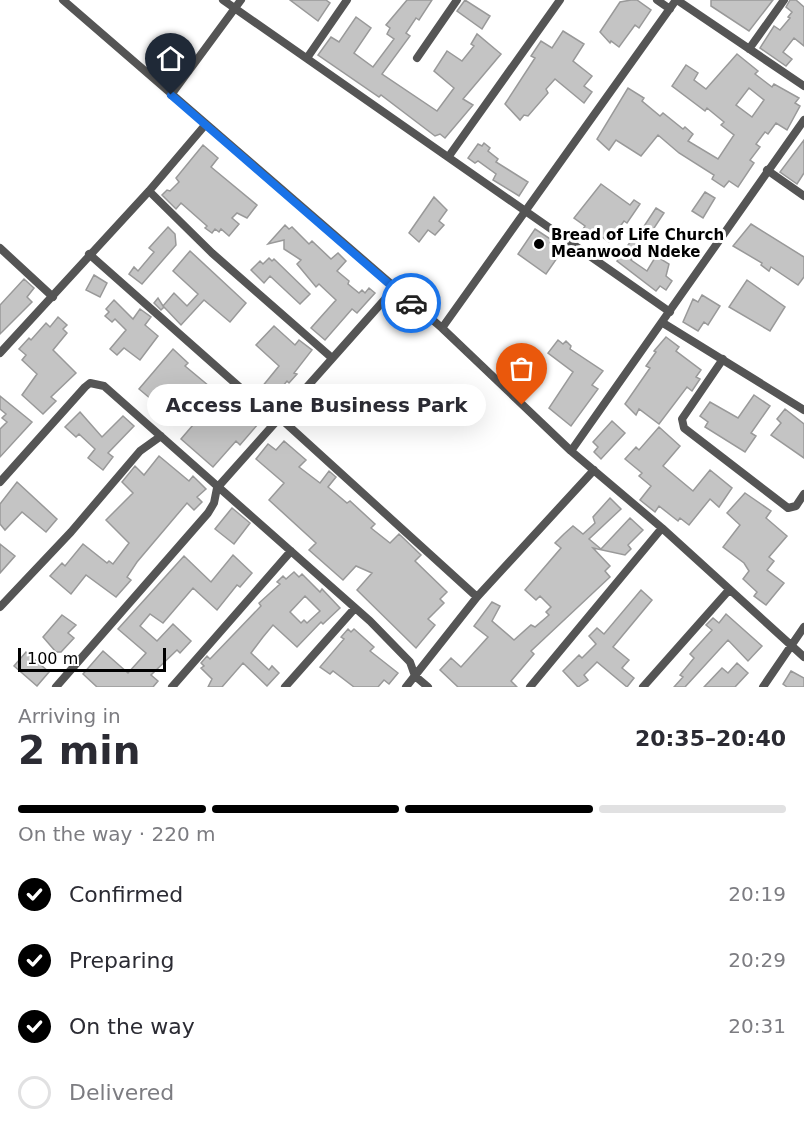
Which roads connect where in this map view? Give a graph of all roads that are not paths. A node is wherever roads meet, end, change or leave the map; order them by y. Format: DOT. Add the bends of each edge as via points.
graph roads {
  1 [pos="63,0"];
  2 [pos="224,0"];
  3 [pos="241,0"];
  4 [pos="347,0"];
  5 [pos="457,0"];
  6 [pos="560,0"];
  7 [pos="657,0"];
  8 [pos="677,0"];
  9 [pos="784,0"];
  10 [pos="235,8"];
  11 [pos="670,9"];
  12 [pos="749,49"];
  13 [pos="307,58"];
  14 [pos="417,58"];
  15 [pos="804,86"];
  16 [pos="171,95"];
  17 [pos="804,120"];
  18 [pos="206,124"];
  19 [pos="449,156"];
  20 [pos="767,170"];
  21 [pos="149,191"];
  22 [pos="804,196"];
  23 [pos="524,210"];
  24 [pos="0,248"];
  25 [pos="89,254"];
  26 [pos="394,289"];
  27 [pos="53,297"];
  28 [pos="670,312"];
  29 [pos="663,323"];
  30 [pos="442,328"];
  31 [pos="0,353"];
  32 [pos="332,358"];
  33 [pos="723,359"];
  34 [pos="804,411"];
  35 [pos="279,419"];
  36 [pos="161,436"];
  37 [pos="571,451"];
  38 [pos="594,470"];
  39 [pos="0,482"];
  40 [pos="217,488"];
  41 [pos="804,495"];
  42 [pos="662,528"];
  43 [pos="291,552"];
  44 [pos="729,590"];
  45 [pos="477,597"];
  46 [pos="0,607"];
  47 [pos="355,608"];
  48 [pos="804,627"];
  49 [pos="791,646"];
  50 [pos="804,657"];
  51 [pos="415,676"];
  52 [pos="56,687"];
  53 [pos="172,687"];
  54 [pos="285,687"];
  55 [pos="406,687"];
  56 [pos="428,687"];
  57 [pos="530,687"];
  58 [pos="643,687"];
  59 [pos="763,687"];
  1 -- 16 [label="street"];
  2 -- 10 [label="street"];
  3 -- 10 [label="street"];
  4 -- 13 [label="street"];
  5 -- 14 [label="street"];
  6 -- 19 [label="street"];
  7 -- 11 [label="street"];
  8 -- 11 [label="street"];
  8 -- 12 [label="street"];
  9 -- 12 [label="street"];
  10 -- 13 [label="street"];
  10 -- 16 [label="street"];
  11 -- 23 [label="street"];
  12 -- 15 [label="street"];
  13 -- 19 [label="street"];
  16 -- 18 [label="street"];
  17 -- 20 [label="street"];
  18 -- 21 [label="street"];
  18 -- 26 [label="street"];
  19 -- 23 [label="street"];
  20 -- 22 [label="street"];
  20 -- 28 [label="street"];
  21 -- 25 [label="street"];
  21 -- 32 [label="street" via="212,253"];
  23 -- 28 [label="street"];
  23 -- 30 [label="street"];
  24 -- 27 [label="street"];
  25 -- 27 [label="street"];
  25 -- 35 [label="street"];
  26 -- 30 [label="street"];
  26 -- 32 [label="street"];
  27 -- 31 [label="street"];
  28 -- 29 [label="street"];
  29 -- 33 [label="street"];
  29 -- 37 [label="street"];
  30 -- 37 [label="street"];
  32 -- 35 [label="street"];
  33 -- 34 [label="street"];
  33 -- 41 [label="street" via="682,419 684,428 788,508 796,506"];
  35 -- 40 [label="street"];
  35 -- 45 [label="street"];
  36 -- 39 [label="street" via="110,389 90,383"];
  36 -- 40 [label="street"];
  36 -- 46 [label="street" via="140,451"];
  37 -- 38 [label="street"];
  38 -- 42 [label="street"];
  38 -- 45 [label="street"];
  40 -- 43 [label="street"];
  40 -- 52 [label="street" via="208,513"];
  42 -- 44 [label="street"];
  42 -- 57 [label="street"];
  43 -- 47 [label="street"];
  43 -- 53 [label="street"];
  44 -- 49 [label="street"];
  44 -- 58 [label="street"];
  45 -- 51 [label="street"];
  47 -- 51 [label="street" via="410,662"];
  47 -- 54 [label="street"];
  48 -- 49 [label="street"];
  49 -- 50 [label="street"];
  49 -- 59 [label="street"];
  51 -- 55 [label="street"];
  51 -- 56 [label="street"];
}
